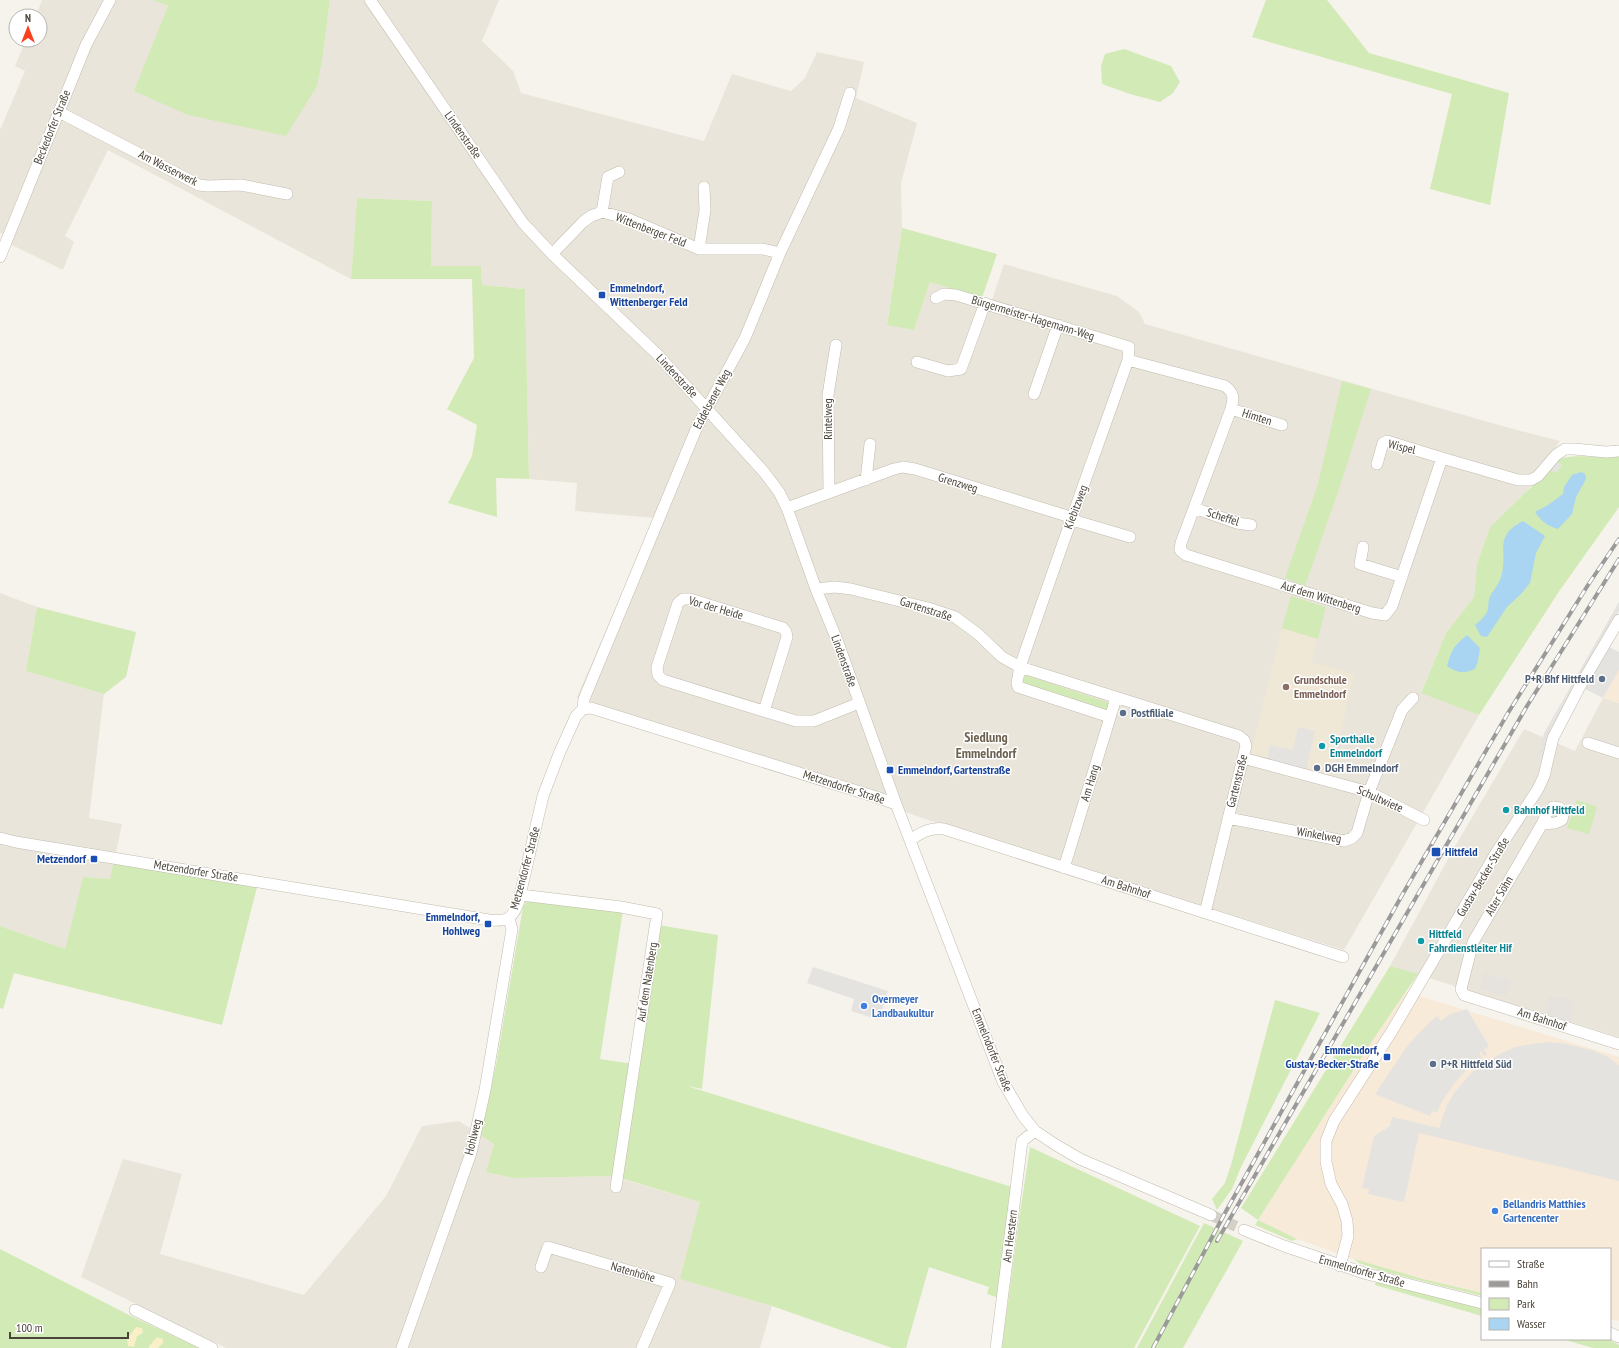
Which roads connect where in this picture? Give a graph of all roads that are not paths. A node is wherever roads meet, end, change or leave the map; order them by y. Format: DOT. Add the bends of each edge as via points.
graph roads {
  1 [pos="110,0"];
  2 [pos="370,0"];
  3 [pos="850,93"];
  4 [pos="59,112"];
  5 [pos="619,172"];
  6 [pos="704,187"];
  7 [pos="287,194"];
  8 [pos="602,212"];
  9 [pos="699,249"];
  10 [pos="780,253"];
  11 [pos="552,254"];
  12 [pos="0,257"];
  13 [pos="936,298"];
  14 [pos="985,303"];
  15 [pos="1058,324"];
  16 [pos="836,345"];
  17 [pos="1129,347"];
  18 [pos="1128,360"];
  19 [pos="917,362"];
  20 [pos="1034,394"];
  21 [pos="706,408"];
  22 [pos="1232,409"];
  23 [pos="1282,425"];
  24 [pos="870,444"];
  25 [pos="1619,451"];
  26 [pos="1442,458"];
  27 [pos="1377,464"];
  28 [pos="866,480"];
  29 [pos="829,492"];
  30 [pos="787,508"];
  31 [pos="1194,508"];
  32 [pos="1071,517"];
  33 [pos="1251,525"];
  34 [pos="1130,537"];
  35 [pos="1364,547"];
  36 [pos="1402,577"];
  37 [pos="816,589"];
  38 [pos="1619,620"];
  39 [pos="1020,667"];
  40 [pos="1116,698"];
  41 [pos="1413,698"];
  42 [pos="859,702"];
  43 [pos="583,710"];
  44 [pos="764,711"];
  45 [pos="1110,717"];
  46 [pos="1588,744"];
  47 [pos="1619,753"];
  48 [pos="1243,758"];
  49 [pos="1370,792"];
  50 [pos="896,804"];
  51 [pos="1228,818"];
  52 [pos="1424,820"];
  53 [pos="1542,824"];
  54 [pos="0,838"];
  55 [pos="910,840"];
  56 [pos="1064,868"];
  57 [pos="521,895"];
  58 [pos="1205,913"];
  59 [pos="509,919"];
  60 [pos="1343,957"];
  61 [pos="1464,995"];
  62 [pos="1619,1044"];
  63 [pos="1035,1130"];
  64 [pos="616,1187"];
  65 [pos="1211,1215"];
  66 [pos="1244,1230"];
  67 [pos="1340,1266"];
  68 [pos="541,1267"];
  69 [pos="1481,1303"];
  70 [pos="135,1310"];
  71 [pos="212,1348"];
  72 [pos="402,1348"];
  73 [pos="642,1348"];
  74 [pos="996,1348"];
  1 -- 4 [label="street, Beckedorfer Straße" via="92,34"];
  2 -- 11 [label="street, Lindenstraße" via="497,187 523,223"];
  3 -- 10 [label="street, Eddelsener Weg" via="839,128"];
  4 -- 7 [label="street, Am Wasserwerk" via="199,185 241,185"];
  4 -- 12 [label="street, Beckedorfer Straße"];
  5 -- 8 [label="street, Wittenberger Feld" via="608,177"];
  6 -- 9 [label="street, Wittenberger Feld" via="705,210"];
  8 -- 9 [label="street, Wittenberger Feld" via="629,220"];
  8 -- 11 [label="street, Wittenberger Feld" via="583,222"];
  9 -- 10 [label="street, Wittenberger Feld" via="763,249"];
  10 -- 21 [label="street, Eddelsener Weg" via="744,338"];
  11 -- 21 [label="street, Lindenstraße" via="657,354"];
  13 -- 14 [label="street, Bürgermeister-Hagemann-Weg" via="944,294 956,295"];
  14 -- 15 [label="street, Bürgermeister-Hagemann-Weg"];
  14 -- 19 [label="street" via="961,369 948,371"];
  15 -- 17 [label="street, Bürgermeister-Hagemann-Weg"];
  15 -- 20 [label="street"];
  16 -- 29 [label="street, Rintelweg" via="828,394"];
  17 -- 18 [label="street, Kiebitzweg"];
  18 -- 22 [label="street, Auf dem Wittenberg" via="1225,386 1232,392"];
  18 -- 32 [label="street, Kiebitzweg"];
  21 -- 30 [label="street, Lindenstraße" via="768,477"];
  21 -- 43 [label="street, Eddelsener Weg" via="584,699"];
  22 -- 23 [label="street, Himten"];
  22 -- 31 [label="street, Auf dem Wittenberg"];
  24 -- 28 [label="street"];
  25 -- 26 [label="street" via="1565,450 1556,455 1538,476 1531,480 1518,480"];
  26 -- 27 [label="street, Wispel" via="1387,441 1383,443"];
  26 -- 36 [label="street, Auf dem Wittenberg"];
  28 -- 29 [label="street, Grenzweg"];
  28 -- 32 [label="street, Grenzweg" via="894,469 915,469"];
  29 -- 30 [label="street, Grenzweg"];
  30 -- 37 [label="street, Lindenstraße"];
  31 -- 33 [label="street, Scheffel" via="1237,523"];
  31 -- 36 [label="street, Auf dem Wittenberg" via="1181,543 1180,550 1186,555 1385,615 1392,606"];
  32 -- 34 [label="street, Grenzweg" via="1079,522"];
  32 -- 39 [label="street, Kiebitzweg"];
  35 -- 36 [label="street" via="1360,564"];
  37 -- 39 [label="street, Gartenstraße" via="851,589 949,615 978,634 1002,657"];
  37 -- 42 [label="street, Lindenstraße"];
  38 -- 67 [label="street, Gustav-Becker-Straße" via="1553,738 1544,776 1538,789 1496,853 1392,1031 1334,1121 1326,1141 1326,1162 1331,1184 1342,1204 1347,1221 1348,1236"];
  39 -- 40 [label="street, Gartenstraße"];
  39 -- 45 [label="street" via="1018,688"];
  40 -- 45 [label="street, Am Hang"];
  40 -- 48 [label="street, Gartenstraße" via="1239,736 1246,746"];
  41 -- 49 [label="street, Winkelweg" via="1402,710"];
  42 -- 44 [label="street, Vor der Heide" via="814,721 804,722"];
  42 -- 50 [label="street, Lindenstraße"];
  43 -- 50 [label="street, Metzendorfer Straße" via="599,709"];
  43 -- 57 [label="street, Metzendorfer Straße" via="576,716 548,780"];
  44 -- 44 [label="street, Vor der Heide" via="663,680 658,675 657,667 678,603 683,599 690,598 783,628 786,632 787,637"];
  45 -- 56 [label="street, Am Hang"];
  46 -- 47 [label="street"];
  48 -- 49 [label="street, Schultwiete"];
  48 -- 51 [label="street, Gartenstraße"];
  49 -- 51 [label="street, Winkelweg" via="1357,833 1344,841"];
  49 -- 52 [label="street, Schultwiete"];
  50 -- 55 [label="street, Emmelndorfer Straße"];
  51 -- 58 [label="street, Gartenstraße"];
  53 -- 61 [label="street, Alter Söhn" via="1473,942 1462,989"];
  54 -- 59 [label="street, Metzendorfer Straße" via="490,920"];
  55 -- 56 [label="street, Am Bahnhof" via="926,830 944,829"];
  55 -- 63 [label="street, Emmelndorfer Straße" via="1003,1082 1023,1116"];
  56 -- 58 [label="street, Am Bahnhof"];
  57 -- 59 [label="street, Metzendorfer Straße" via="515,912"];
  57 -- 64 [label="street, Auf dem Natenberg" via="657,914"];
  58 -- 60 [label="street, Am Bahnhof"];
  59 -- 72 [label="street, Hohlweg" via="512,929 471,1152"];
  61 -- 62 [label="street, Am Bahnhof"];
  63 -- 65 [label="street, Emmelndorfer Straße" via="1080,1159"];
  63 -- 74 [label="street, Am Heestern" via="1022,1141"];
  66 -- 67 [label="street, Emmelndorfer Straße"];
  67 -- 69 [label="street, Emmelndorfer Straße"];
  68 -- 73 [label="street, Natenhöhe" via="548,1247 670,1284"];
  70 -- 71 [label="street"];
}
